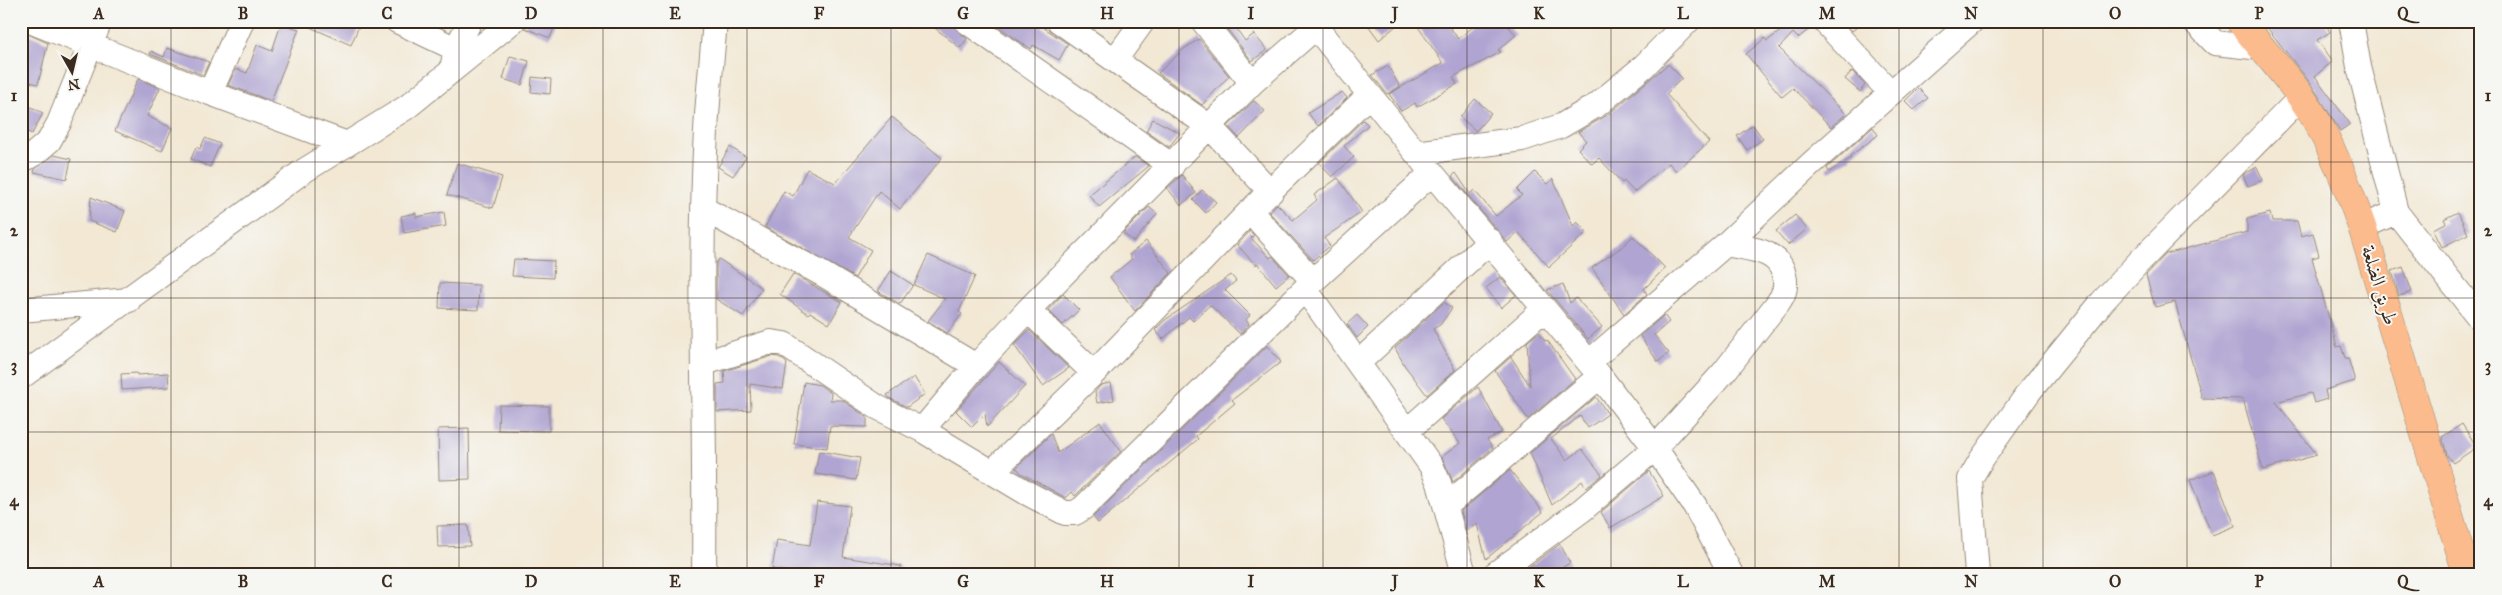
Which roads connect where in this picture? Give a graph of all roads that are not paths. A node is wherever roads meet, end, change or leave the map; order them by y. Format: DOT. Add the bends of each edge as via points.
graph roads {
  1 [pos="30,21"];
  2 [pos="100,21"];
  3 [pos="242,21"];
  4 [pos="397,21"];
  5 [pos="470,21"];
  6 [pos="513,21"];
  7 [pos="715,21"];
  8 [pos="966,21"];
  9 [pos="1059,21"];
  10 [pos="1143,21"];
  11 [pos="1203,21"];
  12 [pos="1688,21"];
  13 [pos="1824,21"];
  14 [pos="1972,21"];
  15 [pos="2194,21"];
  16 [pos="2240,21"];
  17 [pos="2351,21"];
  18 [pos="1316,23"];
  19 [pos="89,46"];
  20 [pos="2261,48"];
  21 [pos="454,60"];
  22 [pos="1115,60"];
  23 [pos="1252,84"];
  24 [pos="210,93"];
  25 [pos="1891,93"];
  26 [pos="1369,95"];
  27 [pos="2300,98"];
  28 [pos="1210,127"];
  29 [pos="347,144"];
  30 [pos="1416,153"];
  31 [pos="21,161"];
  32 [pos="1172,166"];
  33 [pos="1432,173"];
  34 [pos="1270,192"];
  35 [pos="704,209"];
  36 [pos="1250,211"];
  37 [pos="2396,212"];
  38 [pos="2362,227"];
  39 [pos="1490,241"];
  40 [pos="1726,244"];
  41 [pos="1309,285"];
  42 [pos="129,300"];
  43 [pos="21,310"];
  44 [pos="1028,310"];
  45 [pos="1543,310"];
  46 [pos="2481,320"];
  47 [pos="1358,362"];
  48 [pos="704,363"];
  49 [pos="976,366"];
  50 [pos="1595,369"];
  51 [pos="1094,373"];
  52 [pos="21,377"];
  53 [pos="922,430"];
  54 [pos="1407,431"];
  55 [pos="1655,448"];
  56 [pos="992,472"];
  57 [pos="1446,506"];
  58 [pos="704,574"];
  59 [pos="1464,574"];
  60 [pos="1495,574"];
  61 [pos="1731,574"];
  62 [pos="1977,574"];
  63 [pos="2467,574"];
  1 -- 19 [label="street"];
  2 -- 19 [label="street"];
  3 -- 24 [label="street"];
  4 -- 21 [label="street"];
  5 -- 21 [label="street"];
  6 -- 21 [label="street"];
  7 -- 35 [label="street" via="706,131"];
  8 -- 32 [label="street"];
  9 -- 22 [label="street"];
  10 -- 22 [label="street"];
  11 -- 23 [label="street"];
  12 -- 30 [label="street" via="1644,67 1597,105 1561,126 1522,139"];
  13 -- 25 [label="street"];
  14 -- 25 [label="street"];
  15 -- 20 [label="street" via="2215,42"];
  16 -- 20 [label="main road, طريق الضلعة"];
  17 -- 37 [label="street" via="2359,67"];
  18 -- 23 [label="street"];
  18 -- 26 [label="street"];
  19 -- 24 [label="street"];
  19 -- 31 [label="street" via="49,141"];
  20 -- 27 [label="main road, طريق الضلعة"];
  21 -- 29 [label="street" via="407,107"];
  22 -- 28 [label="street"];
  23 -- 28 [label="street"];
  24 -- 29 [label="street"];
  25 -- 40 [label="street"];
  26 -- 30 [label="street"];
  26 -- 34 [label="street"];
  27 -- 38 [label="main road, طريق الضلعة" via="2315,118 2344,175"];
  27 -- 62 [label="street" via="2102,302 2029,392 1981,460 1970,478"];
  28 -- 32 [label="street"];
  28 -- 34 [label="street"];
  29 -- 42 [label="street" via="302,172"];
  30 -- 33 [label="street"];
  32 -- 44 [label="street"];
  33 -- 39 [label="street"];
  33 -- 41 [label="street"];
  34 -- 36 [label="street"];
  35 -- 48 [label="street"];
  35 -- 49 [label="street" via="824,275"];
  36 -- 41 [label="street"];
  36 -- 51 [label="street"];
  37 -- 38 [label="street"];
  37 -- 46 [label="street"];
  38 -- 63 [label="main road, طريق الضلعة"];
  39 -- 45 [label="street"];
  39 -- 47 [label="street"];
  40 -- 50 [label="street"];
  40 -- 55 [label="street" via="1774,256 1784,273 1784,294 1730,365"];
  41 -- 47 [label="street"];
  41 -- 56 [label="street" via="1090,502 1075,513 1065,513"];
  42 -- 43 [label="street"];
  42 -- 52 [label="street"];
  44 -- 49 [label="street"];
  44 -- 51 [label="street"];
  45 -- 50 [label="street"];
  45 -- 54 [label="street"];
  47 -- 54 [label="street"];
  48 -- 53 [label="street" via="771,342 784,344 877,407"];
  48 -- 58 [label="street"];
  49 -- 53 [label="street"];
  50 -- 55 [label="street"];
  50 -- 57 [label="street"];
  51 -- 56 [label="street"];
  53 -- 56 [label="street"];
  54 -- 57 [label="street" via="1432,467"];
  55 -- 60 [label="street" via="1582,510"];
  55 -- 61 [label="street" via="1695,506"];
  57 -- 59 [label="street"];
}
